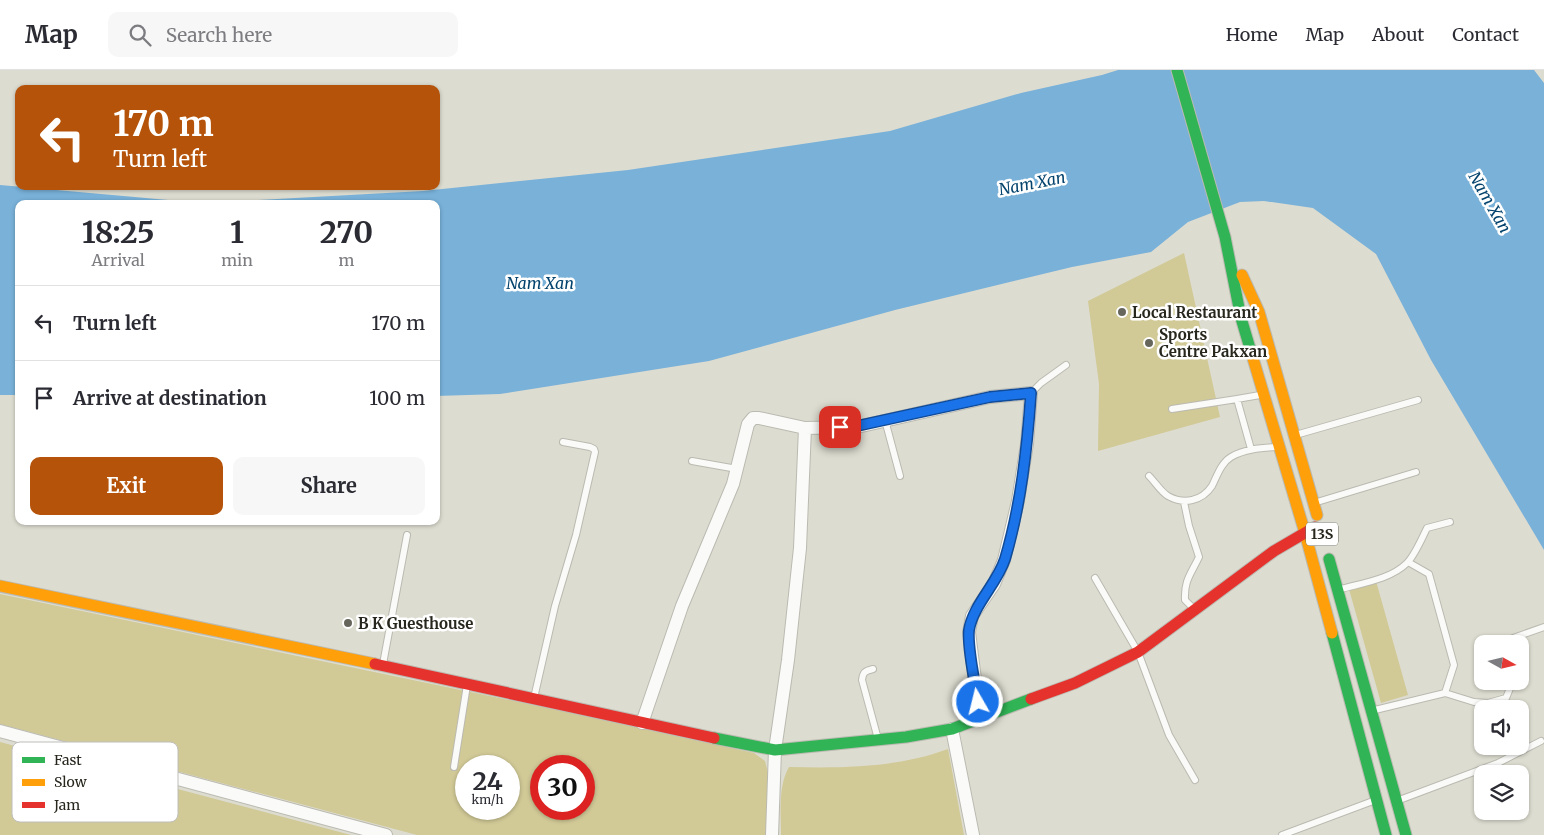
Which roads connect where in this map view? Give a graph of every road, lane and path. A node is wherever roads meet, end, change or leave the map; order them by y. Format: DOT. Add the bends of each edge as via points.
graph roads {
  1 [pos="1177,70"];
  2 [pos="1225,237"];
  3 [pos="1066,365"];
  4 [pos="1281,392"];
  5 [pos="1031,393"];
  6 [pos="1264,395"];
  7 [pos="1237,399"];
  8 [pos="1418,400"];
  9 [pos="1172,409"];
  10 [pos="885,420"];
  11 [pos="805,428"];
  12 [pos="1294,435"];
  13 [pos="563,442"];
  14 [pos="1279,446"];
  15 [pos="1250,449"];
  16 [pos="692,461"];
  17 [pos="737,469"];
  18 [pos="1416,472"];
  19 [pos="900,476"];
  20 [pos="1149,476"];
  21 [pos="1184,502"];
  22 [pos="1313,503"];
  23 [pos="1450,522"];
  24 [pos="1305,533"];
  25 [pos="407,535"];
  26 [pos="1327,552"];
  27 [pos="1408,562"];
  28 [pos="1095,578"];
  29 [pos="0,586"];
  30 [pos="1338,590"];
  31 [pos="1194,609"];
  32 [pos="1544,627"];
  33 [pos="1521,635"];
  34 [pos="1138,652"];
  35 [pos="383,666"];
  36 [pos="873,669"];
  37 [pos="467,684"];
  38 [pos="1509,690"];
  39 [pos="1445,693"];
  40 [pos="534,698"];
  41 [pos="1371,711"];
  42 [pos="1354,715"];
  43 [pos="980,719"];
  44 [pos="642,723"];
  45 [pos="952,729"];
  46 [pos="0,731"];
  47 [pos="878,740"];
  48 [pos="1541,741"];
  49 [pos="41,742"];
  50 [pos="775,750"];
  51 [pos="454,767"];
  52 [pos="178,779"];
  53 [pos="1195,780"];
  54 [pos="1376,800"];
  55 [pos="1396,801"];
  56 [pos="386,835"];
  57 [pos="772,835"];
  58 [pos="973,835"];
  59 [pos="1282,835"];
  60 [pos="1386,835"];
  61 [pos="1406,835"];
  1 -- 2 [label="main road, 13S"];
  2 -- 4 [label="main road, 13S" via="1259,312"];
  2 -- 6 [label="main road, 13S" via="1241,318"];
  3 -- 5 [label="lane"];
  4 -- 6 [label="lane"];
  4 -- 12 [label="main road, 13S"];
  5 -- 10 [label="street" via="990,397"];
  5 -- 43 [label="street" via="1018,501 1004,560 994,584 972,616 969,632"];
  6 -- 7 [label="lane"];
  6 -- 14 [label="main road, 13S"];
  7 -- 9 [label="lane"];
  7 -- 15 [label="lane"];
  8 -- 12 [label="lane"];
  10 -- 11 [label="street" via="857,426"];
  10 -- 19 [label="lane"];
  11 -- 17 [label="street" via="753,418 748,424"];
  11 -- 50 [label="street" via="800,548"];
  12 -- 22 [label="main road, 13S"];
  13 -- 40 [label="lane" via="594,448 595,452"];
  14 -- 15 [label="lane"];
  14 -- 24 [label="main road, 13S"];
  15 -- 21 [label="lane" via="1231,457 1203,496"];
  16 -- 17 [label="lane"];
  17 -- 44 [label="street" via="734,484 682,606"];
  18 -- 22 [label="lane"];
  20 -- 21 [label="lane" via="1168,496"];
  21 -- 31 [label="lane" via="1199,557 1184,588 1185,600"];
  22 -- 24 [label="main road, 13S" via="1321,529"];
  23 -- 27 [label="lane" via="1427,528"];
  24 -- 31 [label="main road" via="1274,551"];
  24 -- 42 [label="main road, 13S"];
  25 -- 35 [label="lane"];
  26 -- 30 [label="main road, 13S"];
  27 -- 30 [label="lane" via="1388,575"];
  27 -- 39 [label="lane" via="1429,574 1454,665"];
  28 -- 34 [label="lane"];
  29 -- 35 [label="main road"];
  30 -- 41 [label="main road, 13S"];
  31 -- 34 [label="main road"];
  32 -- 33 [label="lane"];
  34 -- 43 [label="main road" via="1075,683"];
  34 -- 53 [label="lane" via="1169,735"];
  35 -- 37 [label="main road"];
  36 -- 47 [label="lane" via="862,674 862,680"];
  37 -- 40 [label="main road"];
  37 -- 51 [label="lane"];
  38 -- 39 [label="lane" via="1506,698 1488,703"];
  39 -- 41 [label="lane"];
  40 -- 44 [label="main road"];
  41 -- 42 [label="lane"];
  41 -- 55 [label="main road, 13S"];
  42 -- 54 [label="main road, 13S"];
  43 -- 45 [label="main road"];
  44 -- 50 [label="main road"];
  45 -- 47 [label="main road"];
  45 -- 58 [label="street"];
  46 -- 49 [label="street"];
  47 -- 50 [label="main road"];
  48 -- 55 [label="lane" via="1498,763"];
  50 -- 57 [label="street"];
  52 -- 56 [label="street"];
  54 -- 59 [label="lane"];
  54 -- 60 [label="main road, 13S"];
  55 -- 61 [label="main road, 13S"];
}
